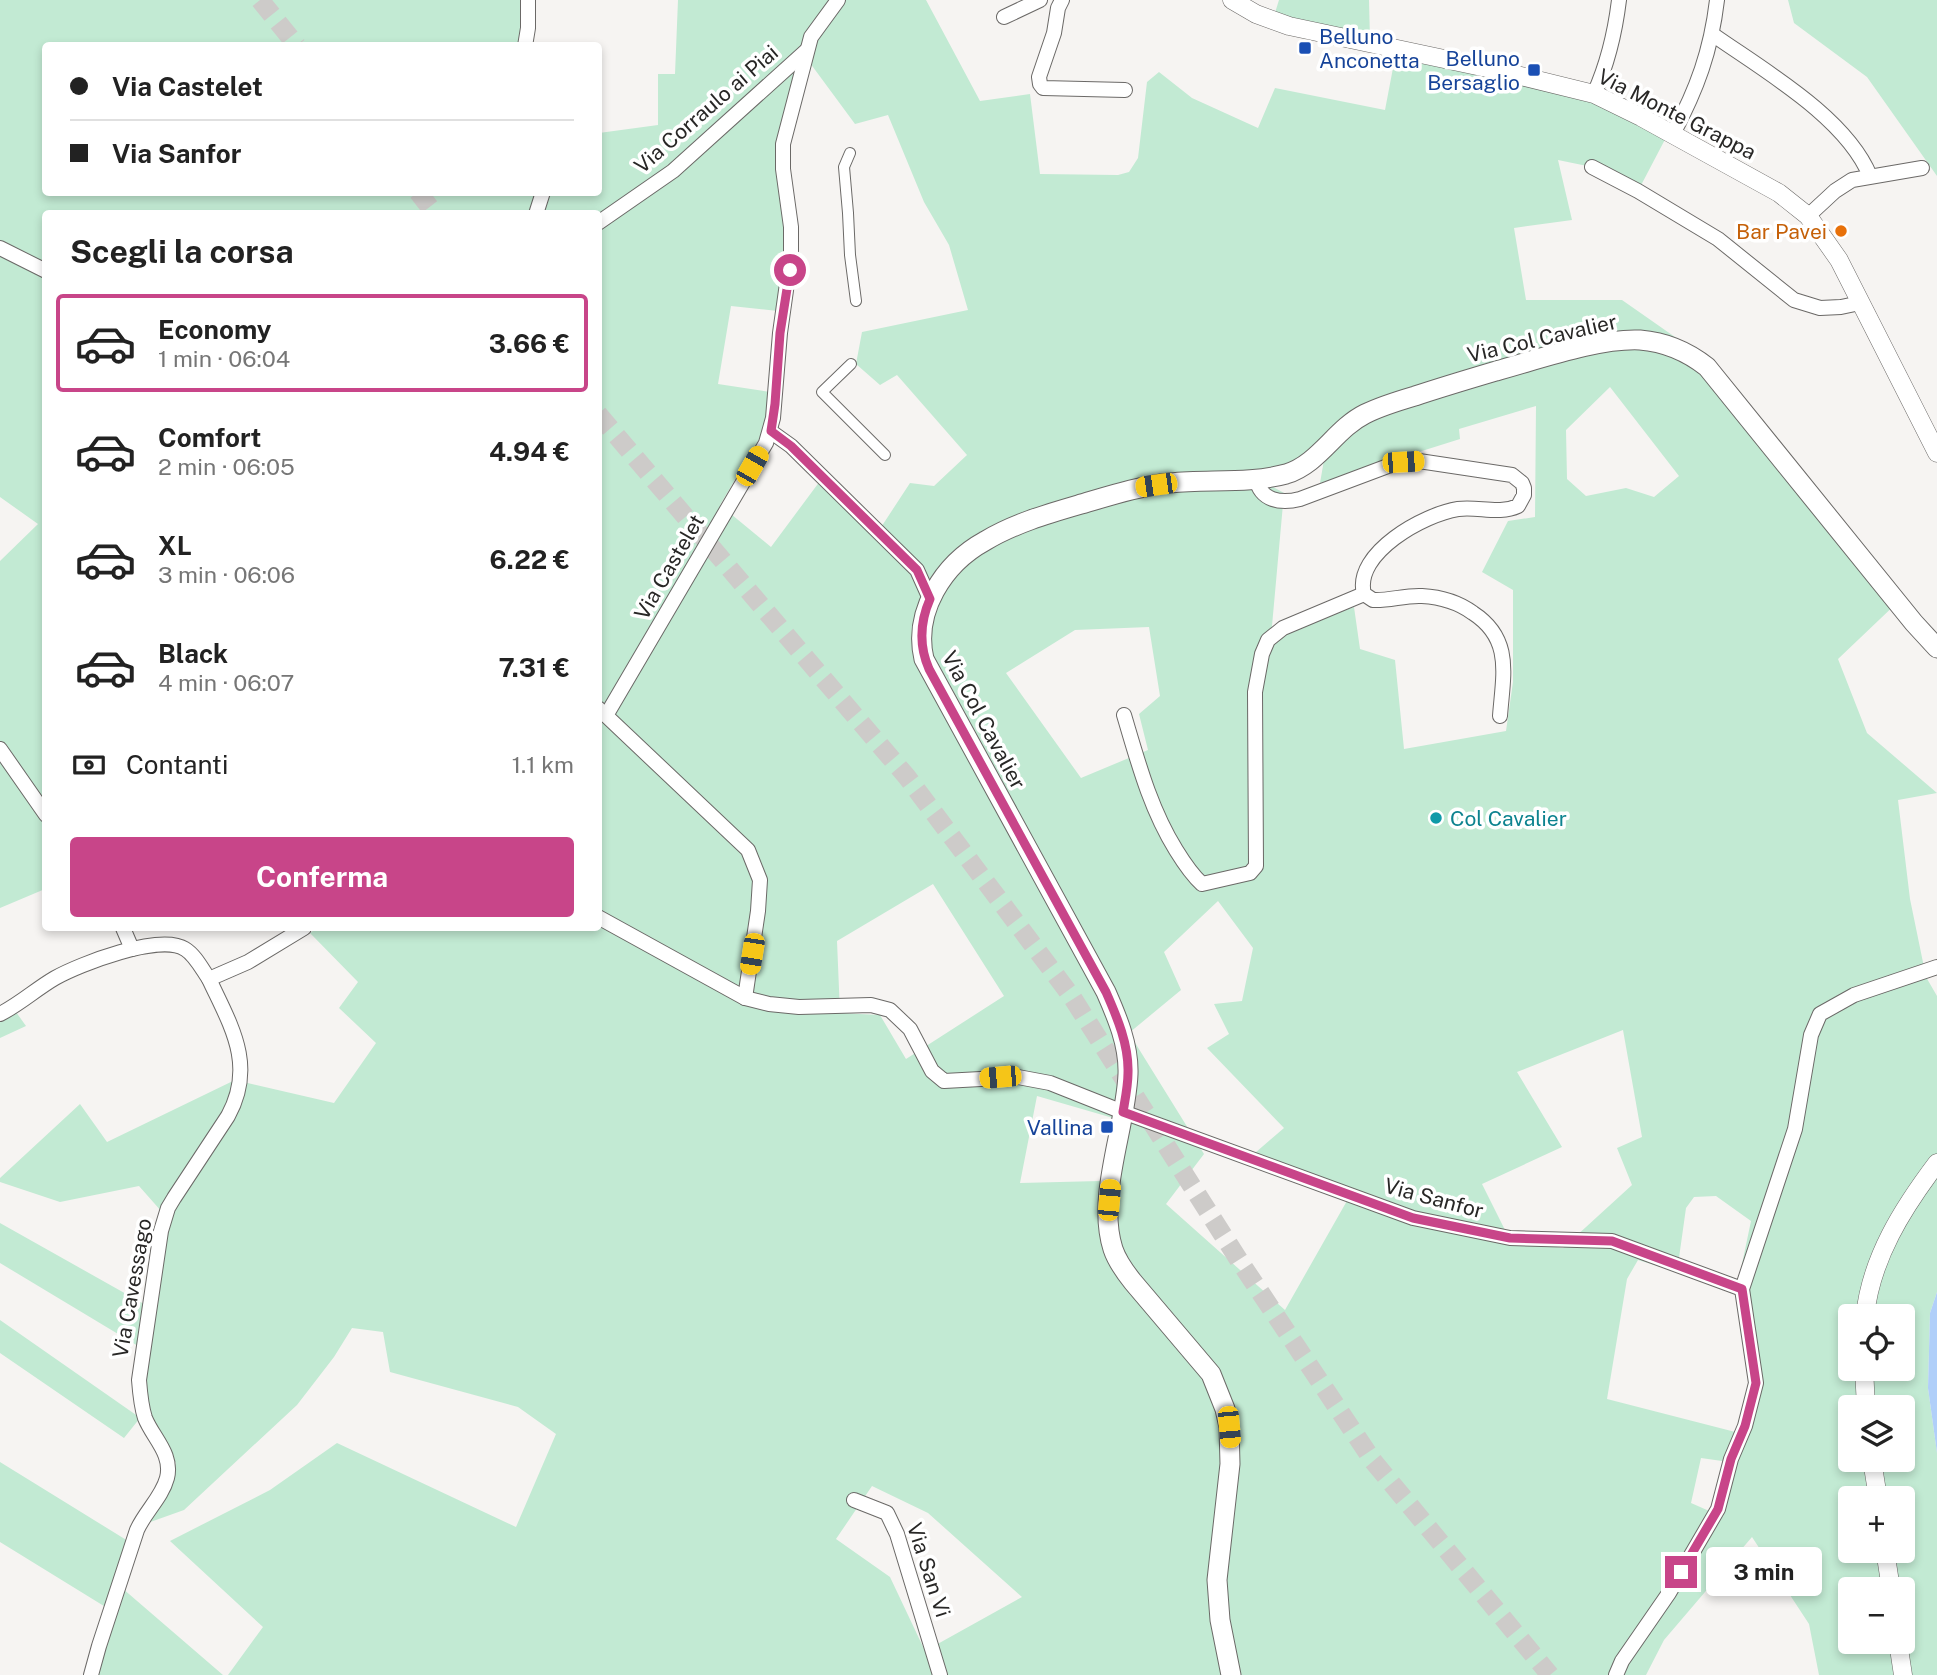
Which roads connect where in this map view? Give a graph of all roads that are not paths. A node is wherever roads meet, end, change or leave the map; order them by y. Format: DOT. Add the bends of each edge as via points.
graph roads {
  1 [pos="528,0"];
  2 [pos="838,0"];
  3 [pos="1040,0"];
  4 [pos="1062,0"];
  5 [pos="1232,0"];
  6 [pos="1619,0"];
  7 [pos="1717,0"];
  8 [pos="1004,17"];
  9 [pos="1712,34"];
  10 [pos="526,42"];
  11 [pos="807,50"];
  12 [pos="1125,90"];
  13 [pos="1594,94"];
  14 [pos="1673,134"];
  15 [pos="850,153"];
  16 [pos="1592,167"];
  17 [pos="1922,168"];
  18 [pos="1870,176"];
  19 [pos="1808,216"];
  20 [pos="602,220"];
  21 [pos="0,248"];
  22 [pos="42,269"];
  23 [pos="856,301"];
  24 [pos="1860,303"];
  25 [pos="851,364"];
  26 [pos="771,431"];
  27 [pos="1937,453"];
  28 [pos="885,455"];
  29 [pos="1256,478"];
  30 [pos="1364,594"];
  31 [pos="930,599"];
  32 [pos="1937,648"];
  33 [pos="603,711"];
  34 [pos="1124,715"];
  35 [pos="1500,716"];
  36 [pos="0,749"];
  37 [pos="42,809"];
  38 [pos="602,920"];
  39 [pos="124,931"];
  40 [pos="299,931"];
  41 [pos="132,948"];
  42 [pos="1937,967"];
  43 [pos="209,979"];
  44 [pos="746,998"];
  45 [pos="0,1013"];
  46 [pos="1123,1112"];
  47 [pos="1937,1163"];
  48 [pos="1742,1289"];
  49 [pos="1867,1304"];
  50 [pos="854,1500"];
  51 [pos="1900,1654"];
  52 [pos="92,1675"];
  53 [pos="940,1675"];
  54 [pos="1231,1675"];
  55 [pos="1616,1675"];
  56 [pos="1903,1675"];
  1 -- 10 [label="street"];
  2 -- 11 [label="street"];
  3 -- 8 [label="street"];
  4 -- 12 [label="street" via="1040,84 1043,88"];
  5 -- 13 [label="street, Via Monte Grappa" via="1289,26"];
  6 -- 13 [label="street" via="1612,45"];
  7 -- 9 [label="street"];
  9 -- 14 [label="street" via="1702,72"];
  9 -- 18 [label="street" via="1819,111 1855,147"];
  11 -- 20 [label="street, Via Corraulo ai Piai" via="673,171"];
  11 -- 26 [label="street, Via Castelet" via="783,144 792,242"];
  13 -- 14 [label="street, Via Monte Grappa"];
  14 -- 19 [label="street, Via Monte Grappa" via="1779,193"];
  15 -- 23 [label="street" via="844,167"];
  16 -- 24 [label="street" via="1718,239 1794,300 1820,308"];
  17 -- 18 [label="street"];
  18 -- 19 [label="street" via="1840,187"];
  19 -- 24 [label="street, Via Monte Grappa" via="1839,260"];
  21 -- 22 [label="street"];
  24 -- 27 [label="street, Via Monte Grappa"];
  25 -- 28 [label="street" via="822,392"];
  26 -- 31 [label="street" via="917,570"];
  26 -- 33 [label="street, Via Castelet"];
  29 -- 30 [label="street" via="1263,494 1286,502 1403,462 1505,474 1522,483 1524,495 1518,506 1451,510 1396,537 1370,562 1362,581"];
  29 -- 31 [label="main road, Via Col Cavalier" via="1141,487 1049,514 973,548"];
  29 -- 32 [label="main road, Via Col Cavalier" via="1302,467 1354,420 1379,407 1594,345 1656,342 1689,354 1707,367"];
  30 -- 34 [label="street" via="1283,628 1265,647 1255,692 1256,866 1250,873 1202,884 1191,874 1161,826"];
  30 -- 35 [label="street" via="1377,601 1421,596 1448,600 1485,621 1501,646"];
  31 -- 46 [label="main road, Via Col Cavalier" via="921,638 929,669 1115,1012 1124,1037 1128,1073"];
  33 -- 44 [label="street" via="748,850 760,880"];
  36 -- 37 [label="street"];
  38 -- 44 [label="street"];
  39 -- 41 [label="street"];
  40 -- 43 [label="street"];
  41 -- 43 [label="street" via="176,945 187,950"];
  41 -- 45 [label="street" via="55,978"];
  42 -- 48 [label="street" via="1854,995 1821,1014 1811,1035 1795,1129"];
  43 -- 52 [label="street, Via Cavessago" via="240,1056 240,1085 228,1116 168,1208 161,1231 139,1380 146,1420 165,1453 168,1471 165,1485 137,1530"];
  44 -- 46 [label="street" via="799,1007 871,1005 890,1010 910,1029 932,1071 944,1081 1035,1080"];
  46 -- 48 [label="street, Via Sanfor" via="1413,1218 1510,1238 1612,1241"];
  46 -- 54 [label="main road, Via Col Cavalier" via="1109,1200 1114,1250 1132,1282 1211,1374 1229,1427 1230,1464 1217,1580"];
  47 -- 49 [label="street" via="1895,1223"];
  48 -- 55 [label="street" via="1756,1383 1718,1509"];
  50 -- 53 [label="street, Via San Vi" via="887,1513"];
  51 -- 56 [label="street"];
}
